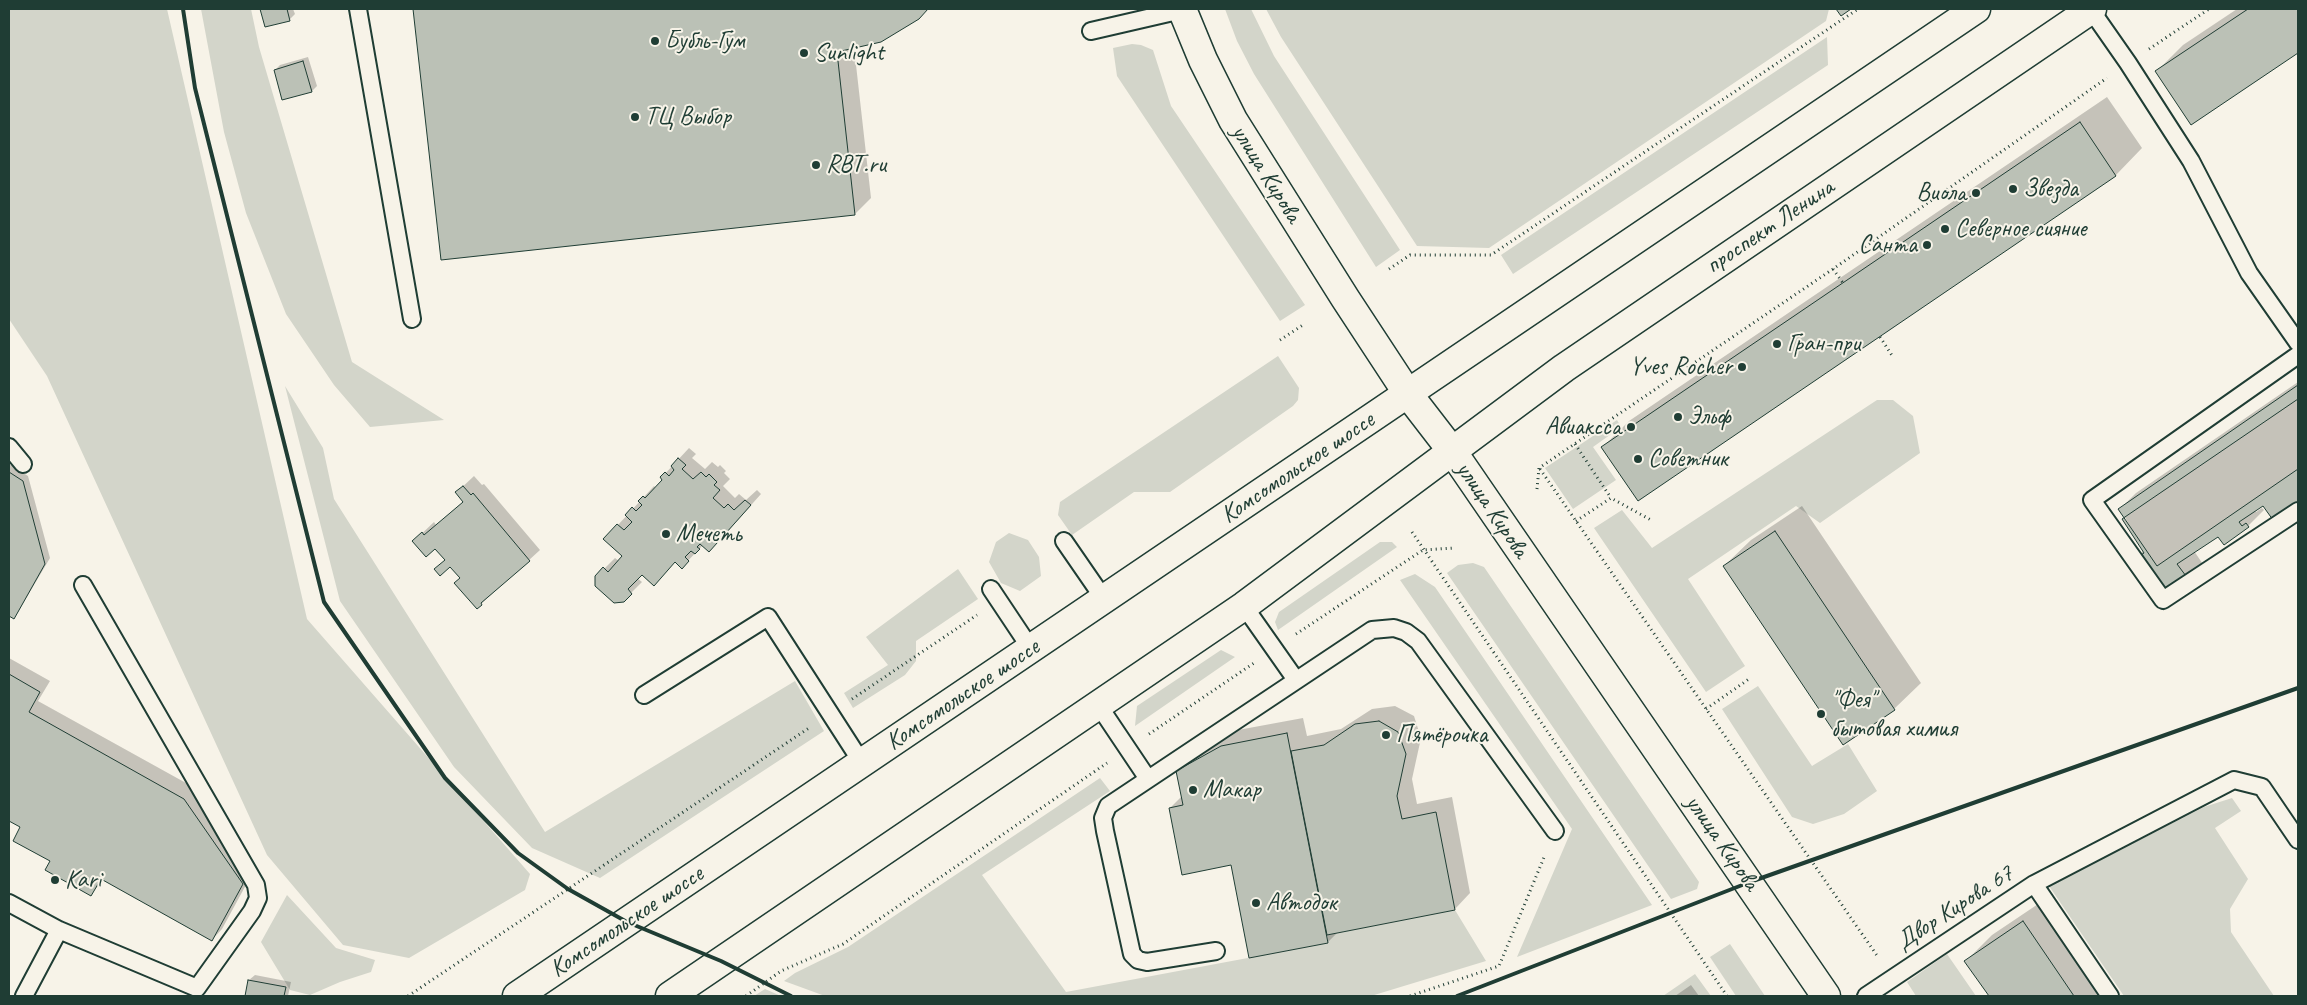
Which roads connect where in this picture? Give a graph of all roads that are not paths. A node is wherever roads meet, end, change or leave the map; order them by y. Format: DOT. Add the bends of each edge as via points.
graph roads {
  1 [pos="358,9"];
  2 [pos="1182,9"];
  3 [pos="1976,9"];
  4 [pos="2092,9"];
  5 [pos="1091,31"];
  6 [pos="412,319"];
  7 [pos="2298,343"];
  8 [pos="2298,355"];
  9 [pos="1408,394"];
  10 [pos="9,447"];
  11 [pos="1452,451"];
  12 [pos="23,464"];
  13 [pos="2298,511"];
  14 [pos="1064,541"];
  15 [pos="83,585"];
  16 [pos="995,595"];
  17 [pos="1104,599"];
  18 [pos="1244,606"];
  19 [pos="1031,648"];
  20 [pos="1296,680"];
  21 [pos="644,696"];
  22 [pos="1099,706"];
  23 [pos="862,763"];
  24 [pos="1148,778"];
  25 [pos="1555,830"];
  26 [pos="2298,840"];
  27 [pos="2034,884"];
  28 [pos="9,903"];
  29 [pos="59,930"];
  30 [pos="1216,951"];
  31 [pos="24,996"];
  32 [pos="517,996"];
  33 [pos="670,996"];
  34 [pos="1826,996"];
  35 [pos="1866,996"];
  36 [pos="2110,996"];
  1 -- 6 [label="lane"];
  2 -- 5 [label="lane"];
  2 -- 9 [label="main road, улица Кирова" via="1233,120"];
  3 -- 9 [label="main road"];
  4 -- 7 [label="lane" via="2191,161 2249,273"];
  4 -- 11 [label="main road, проспект Ленина" via="1564,368"];
  8 -- 13 [label="lane" via="2092,500 2162,600"];
  9 -- 11 [label="main road, улица Кирова"];
  9 -- 17 [label="main road, Комсомольское шоссе"];
  10 -- 12 [label="lane"];
  11 -- 18 [label="main road"];
  11 -- 34 [label="main road, улица Кирова"];
  14 -- 17 [label="lane"];
  15 -- 29 [label="lane" via="256,885 258,898 197,988"];
  16 -- 19 [label="lane"];
  17 -- 19 [label="main road, Комсомольское шоссе"];
  18 -- 20 [label="lane"];
  18 -- 22 [label="main road"];
  19 -- 23 [label="main road, Комсомольское шоссе"];
  20 -- 24 [label="lane"];
  20 -- 25 [label="lane" via="1372,630 1394,628 1406,632 1418,641"];
  21 -- 23 [label="lane" via="768,617"];
  22 -- 24 [label="lane"];
  22 -- 33 [label="main road"];
  23 -- 32 [label="main road, Комсомольское шоссе"];
  24 -- 30 [label="lane" via="1108,806 1103,818 1132,954 1147,962"];
  26 -- 27 [label="lane" via="2262,787 2234,780"];
  27 -- 35 [label="lane, Двор Кирова 67"];
  27 -- 36 [label="lane, Двор Кирова 67"];
  28 -- 29 [label="lane"];
  29 -- 31 [label="lane"];
}
